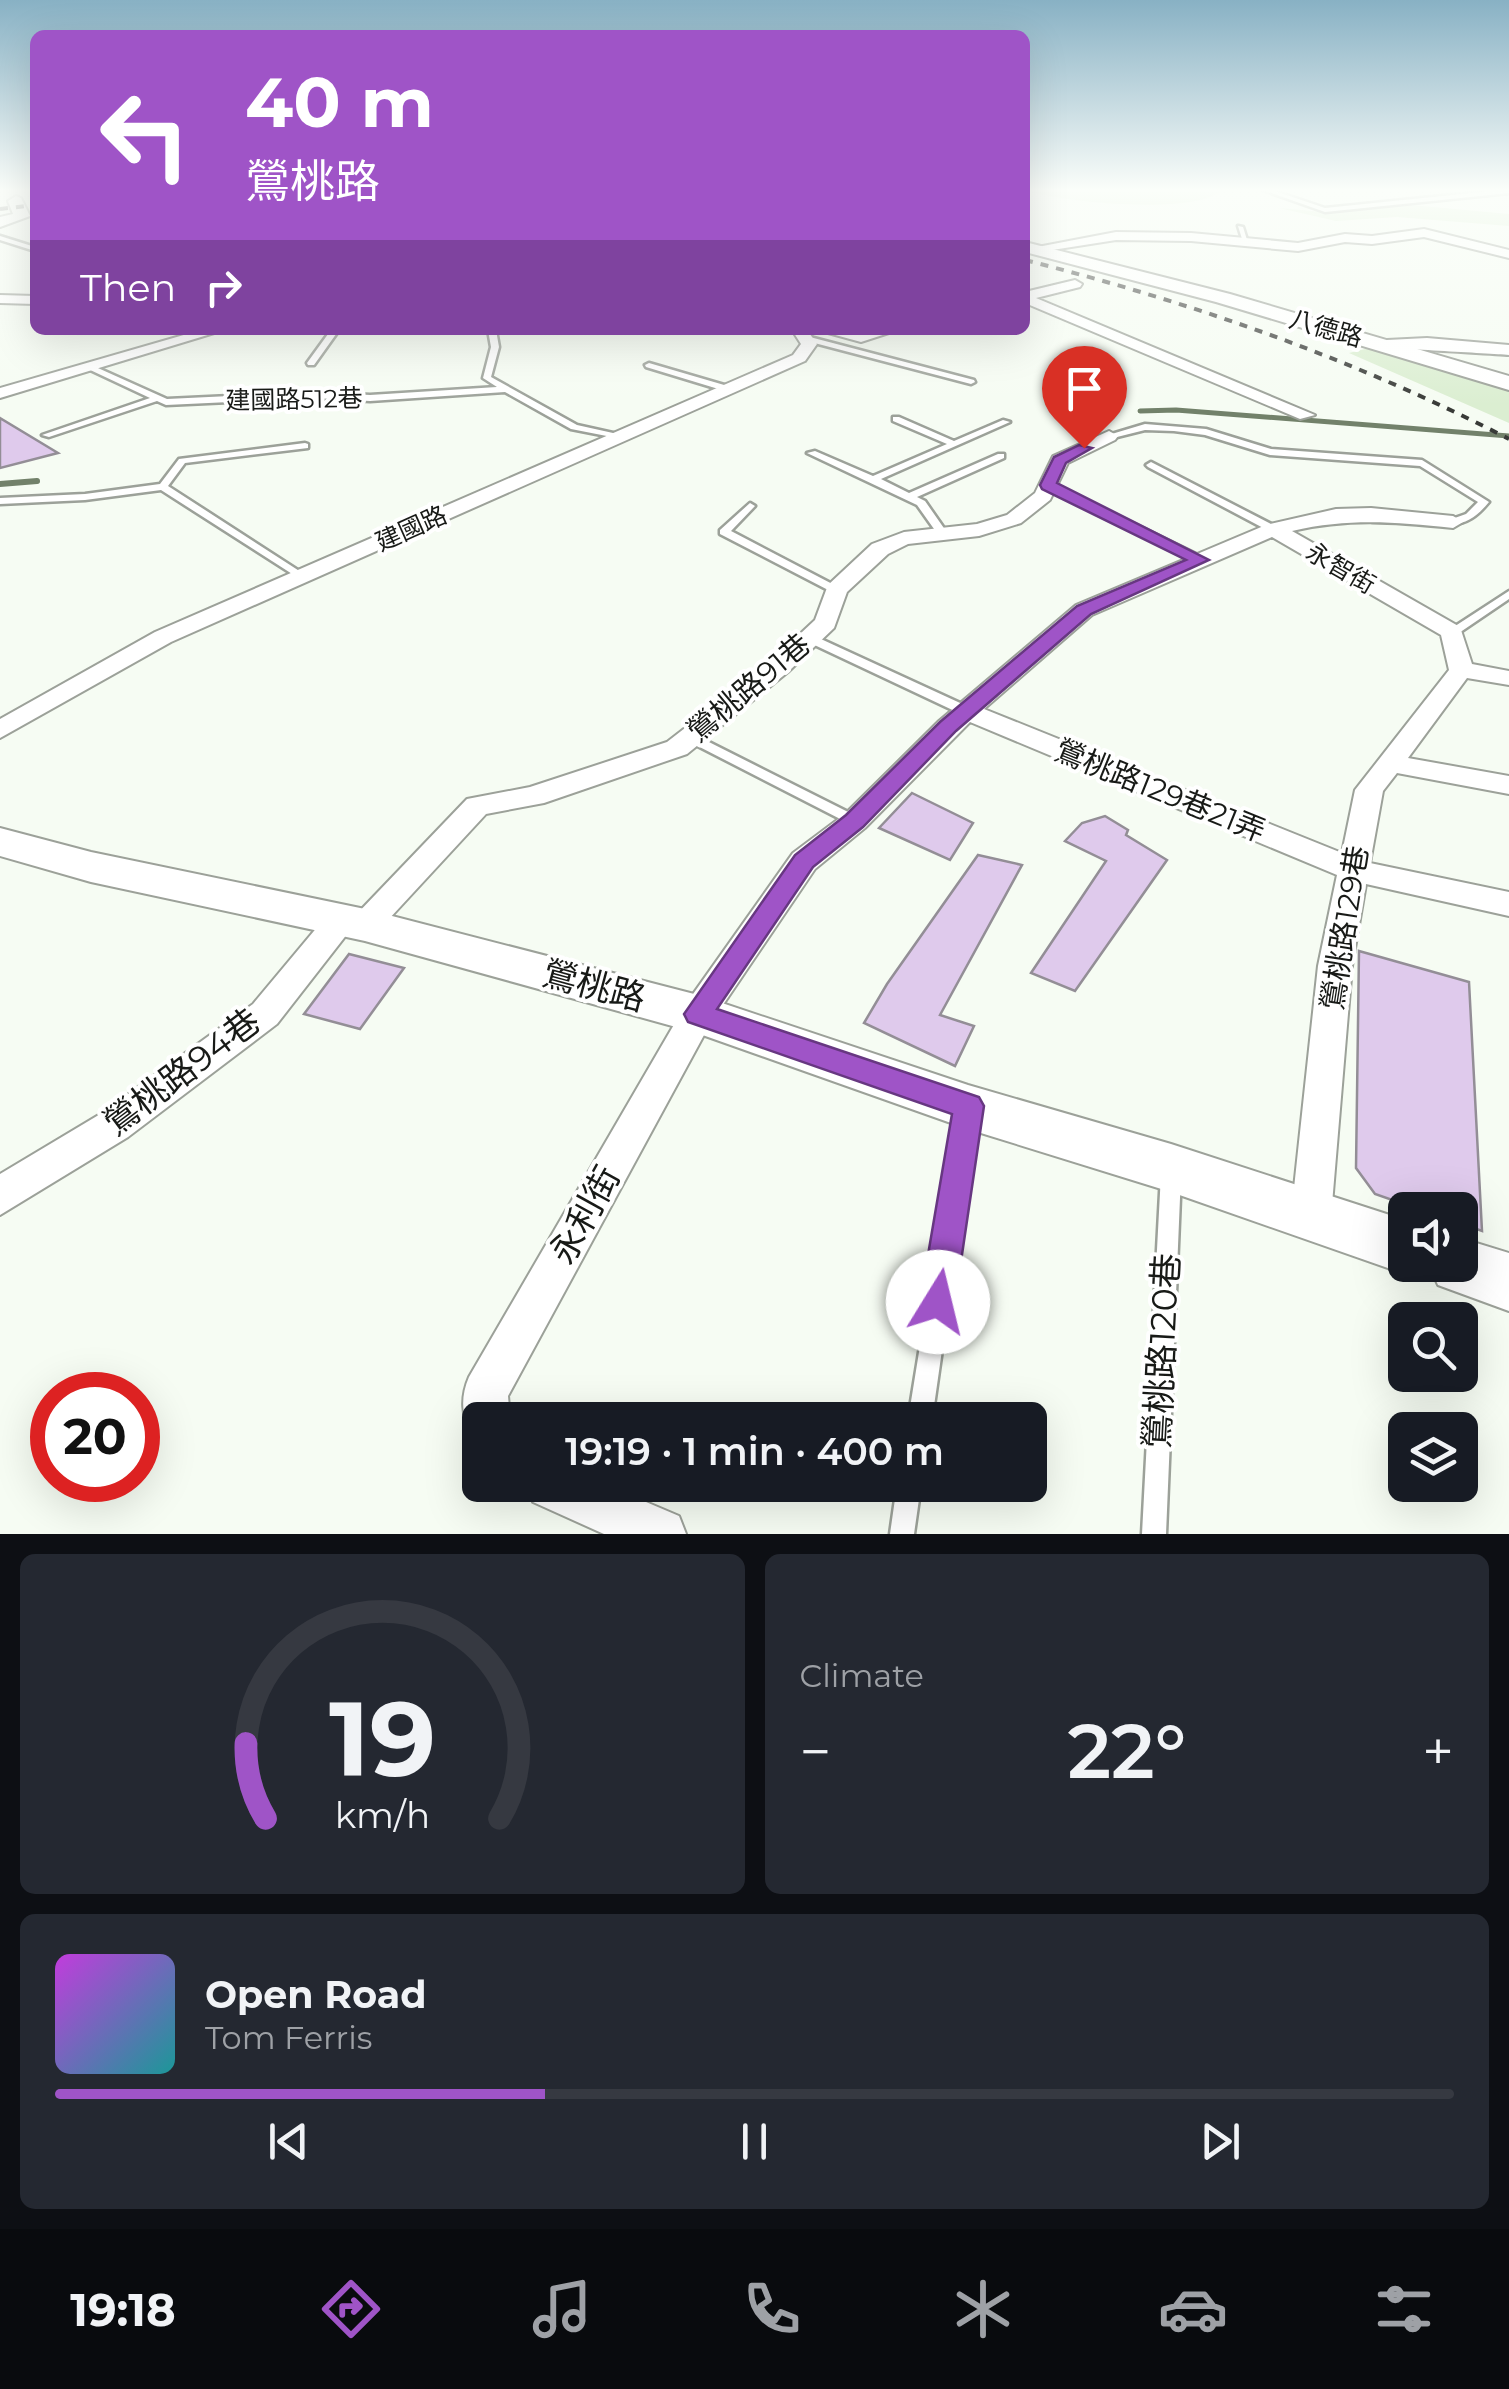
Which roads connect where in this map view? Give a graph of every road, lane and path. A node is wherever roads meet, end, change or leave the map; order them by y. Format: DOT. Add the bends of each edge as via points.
graph roads {
  1 [pos="1085,262"];
  2 [pos="1075,284"];
  3 [pos="1030,296"];
  4 [pos="0,299"];
  5 [pos="1030,299"];
  6 [pos="30,300"];
  7 [pos="199,335"];
  8 [pos="331,335"];
  9 [pos="493,335"];
  10 [pos="810,335"];
  11 [pos="817,335"];
  12 [pos="830,335"];
  13 [pos="872,335"];
  14 [pos="1387,346"];
  15 [pos="1509,350"];
  16 [pos="311,363"];
  17 [pos="649,364"];
  18 [pos="89,366"];
  19 [pos="971,382"];
  20 [pos="1509,383"];
  21 [pos="506,389"];
  22 [pos="728,389"];
  23 [pos="0,393"];
  24 [pos="157,398"];
  25 [pos="1306,415"];
  26 [pos="896,419"];
  27 [pos="1006,422"];
  28 [pos="46,435"];
  29 [pos="1109,436"];
  30 [pos="619,437"];
  31 [pos="954,444"];
  32 [pos="304,446"];
  33 [pos="812,453"];
  34 [pos="1002,456"];
  35 [pos="1151,465"];
  36 [pos="873,479"];
  37 [pos="1048,485"];
  38 [pos="163,488"];
  39 [pos="909,498"];
  40 [pos="0,501"];
  41 [pos="750,506"];
  42 [pos="1453,522"];
  43 [pos="1273,529"];
  44 [pos="944,534"];
  45 [pos="1200,560"];
  46 [pos="300,576"];
  47 [pos="836,590"];
  48 [pos="1509,594"];
  49 [pos="1452,632"];
  50 [pos="810,638"];
  51 [pos="1461,670"];
  52 [pos="1509,678"];
  53 [pos="966,712"];
  54 [pos="0,730"];
  55 [pos="691,736"];
  56 [pos="1390,763"];
  57 [pos="1509,786"];
  58 [pos="854,821"];
  59 [pos="0,842"];
  60 [pos="1354,870"];
  61 [pos="1509,904"];
  62 [pos="353,923"];
  63 [pos="698,1014"];
  64 [pos="968,1106"];
  65 [pos="1171,1168"];
  66 [pos="0,1196"];
  67 [pos="1310,1216"];
  68 [pos="1388,1241"];
  69 [pos="1478,1272"];
  70 [pos="1509,1282"];
  71 [pos="486,1402"];
  72 [pos="923,1402"];
  73 [pos="589,1502"];
  74 [pos="907,1502"];
  75 [pos="661,1534"];
  76 [pos="902,1534"];
  77 [pos="1154,1534"];
  1 -- 14 [label="main road, 八德路"];
  2 -- 3 [label="street"];
  4 -- 6 [label="street"];
  5 -- 25 [label="street"];
  7 -- 18 [label="street"];
  8 -- 16 [label="lane"];
  9 -- 21 [label="lane" via="487,378"];
  10 -- 22 [label="street, 建國路" via="799,358"];
  11 -- 19 [label="lane"];
  12 -- 13 [label="street"];
  14 -- 15 [label="street" via="1427,342"];
  14 -- 20 [label="main road, 八德路"];
  17 -- 22 [label="lane"];
  18 -- 23 [label="street"];
  18 -- 24 [label="lane, 建國路512巷"];
  21 -- 24 [label="lane, 建國路512巷" via="370,398"];
  21 -- 30 [label="lane" via="574,426"];
  22 -- 30 [label="street, 建國路"];
  24 -- 28 [label="lane"];
  26 -- 31 [label="lane"];
  27 -- 31 [label="lane"];
  29 -- 37 [label="street, 鶯桃路91巷" via="1060,460"];
  29 -- 42 [label="lane" via="1174,428 1270,452 1422,463 1484,502"];
  30 -- 46 [label="street, 建國路"];
  31 -- 36 [label="lane"];
  32 -- 38 [label="lane" via="182,462"];
  33 -- 36 [label="lane"];
  34 -- 39 [label="lane"];
  35 -- 43 [label="lane, 永智街"];
  36 -- 39 [label="lane"];
  37 -- 44 [label="street, 鶯桃路91巷" via="1014,519"];
  37 -- 45 [label="lane"];
  38 -- 40 [label="lane"];
  38 -- 46 [label="lane"];
  39 -- 44 [label="lane" via="921,503"];
  41 -- 47 [label="lane" via="724,532"];
  42 -- 43 [label="street, 永利街" via="1336,515"];
  43 -- 45 [label="street, 永利街"];
  43 -- 49 [label="street, 永智街"];
  44 -- 47 [label="street, 鶯桃路91巷" via="880,548"];
  45 -- 53 [label="street, 永利街" via="1084,610"];
  46 -- 54 [label="street, 建國路" via="163,637"];
  47 -- 50 [label="street, 鶯桃路91巷" via="826,623"];
  48 -- 49 [label="lane"];
  49 -- 51 [label="street"];
  50 -- 53 [label="lane"];
  50 -- 55 [label="street, 鶯桃路91巷"];
  51 -- 52 [label="street"];
  51 -- 56 [label="street, 鶯桃路129巷"];
  53 -- 58 [label="street, 永利街"];
  53 -- 60 [label="street, 鶯桃路129巷21弄"];
  55 -- 58 [label="lane"];
  55 -- 62 [label="street, 鶯桃路91巷" via="677,748 534,796 477,806"];
  56 -- 57 [label="street"];
  56 -- 60 [label="street, 鶯桃路129巷" via="1369,790"];
  58 -- 63 [label="street, 永利街" via="804,861"];
  59 -- 62 [label="main road, 鶯桃路"];
  60 -- 61 [label="street, 鶯桃路129巷21弄"];
  60 -- 67 [label="street, 鶯桃路129巷" via="1335,966"];
  62 -- 63 [label="main road, 鶯桃路"];
  62 -- 66 [label="street, 鶯桃路94巷" via="265,1014 114,1125"];
  63 -- 64 [label="main road, 鶯桃路"];
  63 -- 71 [label="street, 永利街" via="485,1392"];
  64 -- 65 [label="main road, 鶯桃路"];
  64 -- 72 [label="lane"];
  65 -- 67 [label="main road, 鶯桃路"];
  65 -- 77 [label="lane, 鶯桃路120巷"];
  67 -- 68 [label="main road, 鶯桃路"];
  69 -- 70 [label="main road"];
  73 -- 75 [label="street"];
  74 -- 76 [label="lane"];
}
